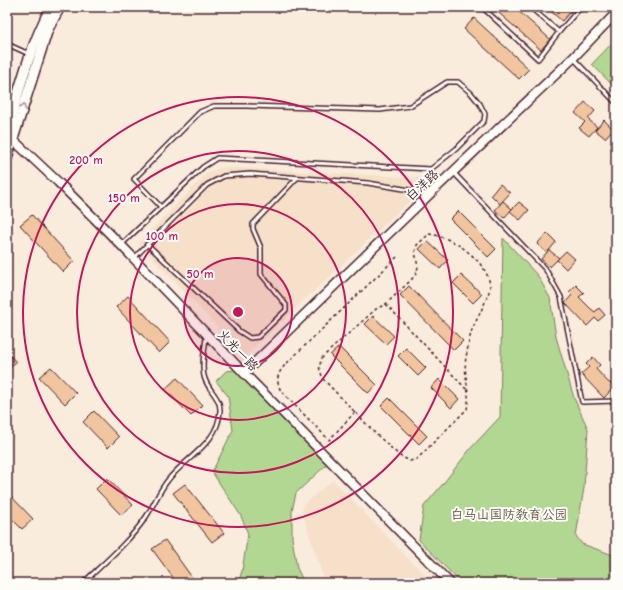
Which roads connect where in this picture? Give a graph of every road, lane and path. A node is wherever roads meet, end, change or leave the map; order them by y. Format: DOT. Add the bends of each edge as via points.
graph roads {
  1 [pos="51,7"];
  2 [pos="60,7"];
  3 [pos="482,7"];
  4 [pos="530,7"];
  5 [pos="581,7"];
  6 [pos="616,13"];
  7 [pos="559,32"];
  8 [pos="7,44"];
  9 [pos="30,54"];
  10 [pos="573,58"];
  11 [pos="616,103"];
  12 [pos="9,135"];
  13 [pos="7,158"];
  14 [pos="454,173"];
  15 [pos="298,178"];
  16 [pos="430,195"];
  17 [pos="161,207"];
  18 [pos="147,244"];
  19 [pos="121,245"];
  20 [pos="398,256"];
  21 [pos="134,258"];
  22 [pos="386,304"];
  23 [pos="206,334"];
  24 [pos="244,373"];
  25 [pos="467,390"];
  26 [pos="616,401"];
  27 [pos="355,412"];
  28 [pos="83,583"];
  29 [pos="450,583"];
  1 -- 9 [label="main road"];
  12 -- 2 [label="main road, one-way" via="48,29"];
  3 -- 7 [label="lane" via="538,59"];
  4 -- 7 [label="lane"];
  5 -- 7 [label="lane"];
  6 -- 10 [label="street, 白洋路"];
  8 -- 9 [label="lane"];
  9 -- 12 [label="main road"];
  10 -- 11 [label="lane"];
  10 -- 14 [label="street, 白洋路"];
  12 -- 13 [label="main road"];
  12 -- 19 [label="street, 火光一路"];
  14 -- 16 [label="street, 白洋路"];
  14 -- 26 [label="lane" via="546,270 561,297 582,402"];
  15 -- 16 [label="lane" via="368,183"];
  15 -- 18 [label="lane" via="250,174 224,176 207,185"];
  15 -- 18 [label="lane" via="253,224 260,248 261,274 286,305 286,310 258,337 250,338 239,331"];
  16 -- 24 [label="street, 白洋路"];
  17 -- 17 [label="lane" via="134,179 200,112 214,106 380,110 410,106 447,82 458,82 471,93 485,114 484,121 471,135 431,169 217,158 203,167"];
  17 -- 19 [label="lane"];
  18 -- 21 [label="lane"];
  19 -- 21 [label="street, 火光一路"];
  20 -- 27 [label="path" via="289,361 278,375 277,384 281,391 329,440"];
  21 -- 23 [label="street, 火光一路"];
  22 -- 25 [label="path"];
  22 -- 25 [label="path" via="416,274 418,267 415,252 420,242 429,234 463,247 481,265 488,276 490,288 471,332 465,370"];
  22 -- 27 [label="path" via="376,309 329,351 322,358 319,367 323,379"];
  23 -- 24 [label="street, 火光一路"];
  23 -- 28 [label="lane" via="204,376 221,410 216,427 208,441 168,480 147,517 130,537"];
  24 -- 29 [label="street, 火光一路"];
  25 -- 27 [label="path" via="467,409 417,459 410,461 400,456"];
}
